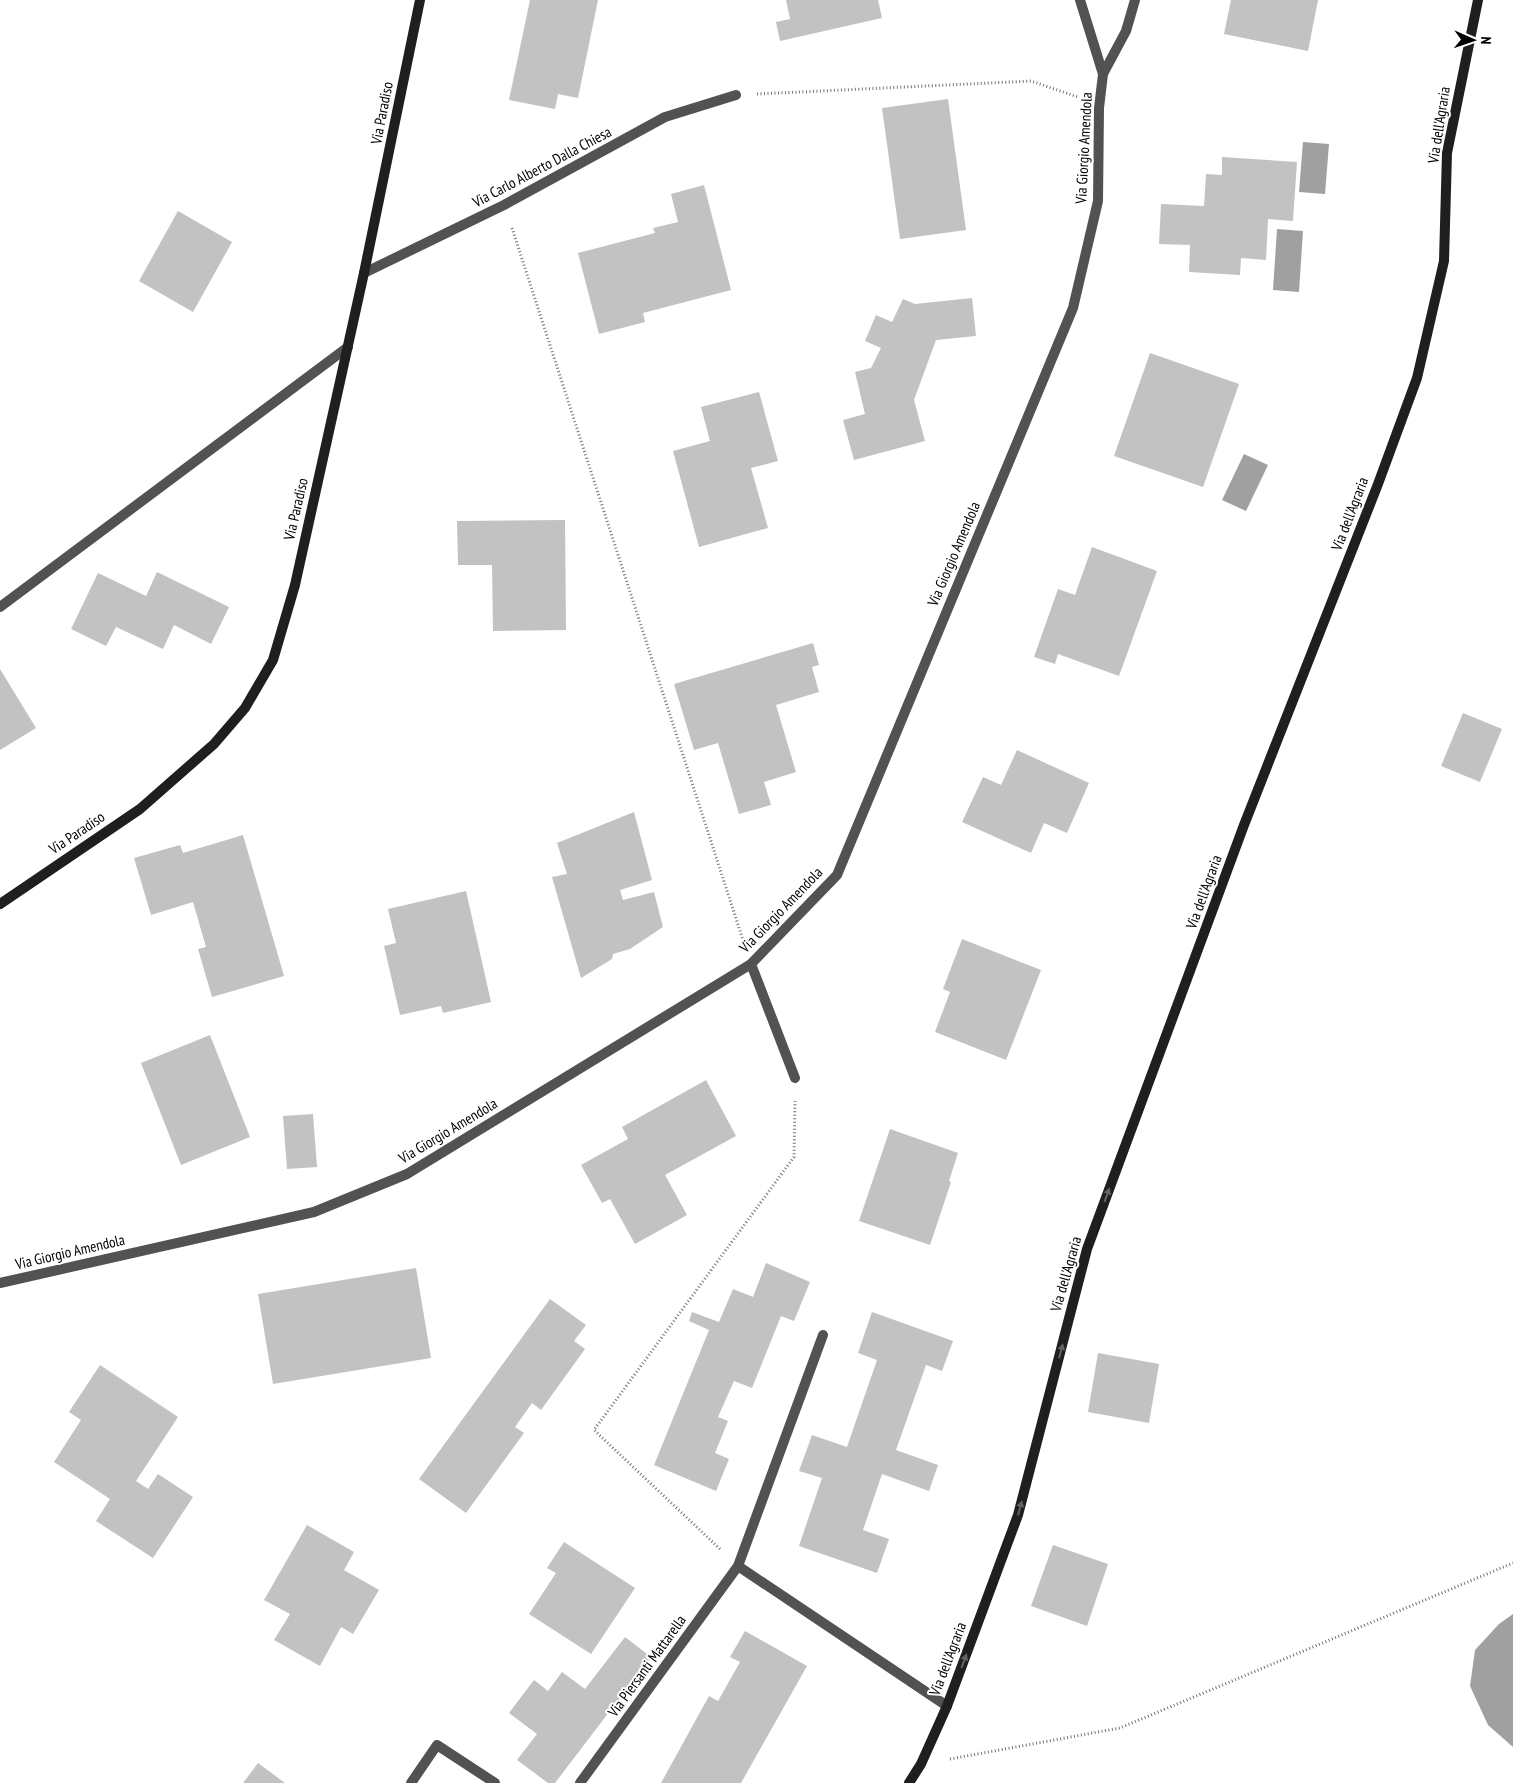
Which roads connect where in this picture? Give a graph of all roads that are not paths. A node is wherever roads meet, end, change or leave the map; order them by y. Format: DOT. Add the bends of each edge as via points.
graph roads {
  1 [pos="420,0"];
  2 [pos="1080,0"];
  3 [pos="1135,0"];
  4 [pos="1478,0"];
  5 [pos="1103,74"];
  6 [pos="736,95"];
  7 [pos="364,273"];
  8 [pos="348,347"];
  9 [pos="0,607"];
  10 [pos="0,904"];
  11 [pos="751,964"];
  12 [pos="795,1078"];
  13 [pos="0,1283"];
  14 [pos="823,1335"];
  15 [pos="738,1566"];
  16 [pos="947,1706"];
  17 [pos="411,1783"];
  18 [pos="495,1783"];
  19 [pos="580,1783"];
  20 [pos="909,1783"];
  1 -- 7 [label="street, Via Paradiso"];
  2 -- 5 [label="street, Via Giorgio Amendola"];
  3 -- 5 [label="street, Via Giorgio Amendola" via="1126,31"];
  16 -- 4 [label="street, Via dell'Agraria, one-way" via="1018,1515 1087,1249 1244,825 1417,378 1444,261 1447,154"];
  5 -- 11 [label="street, Via Giorgio Amendola" via="1099,108 1098,201 1073,308 836,875"];
  6 -- 7 [label="street, Via Carlo Alberto Dalla Chiesa" via="665,118 504,205"];
  7 -- 8 [label="street, Via Paradiso"];
  8 -- 9 [label="street"];
  8 -- 10 [label="street, Via Paradiso" via="295,585 273,660 245,708 214,744 140,809"];
  11 -- 12 [label="street"];
  11 -- 13 [label="street, Via Giorgio Amendola" via="406,1174 314,1212"];
  14 -- 15 [label="street, Via Piersanti Mattarella"];
  15 -- 16 [label="street"];
  15 -- 19 [label="street, Via Piersanti Mattarella"];
  16 -- 20 [label="street, Via dell'Agraria"];
  17 -- 18 [label="street" via="437,1745"];
}
